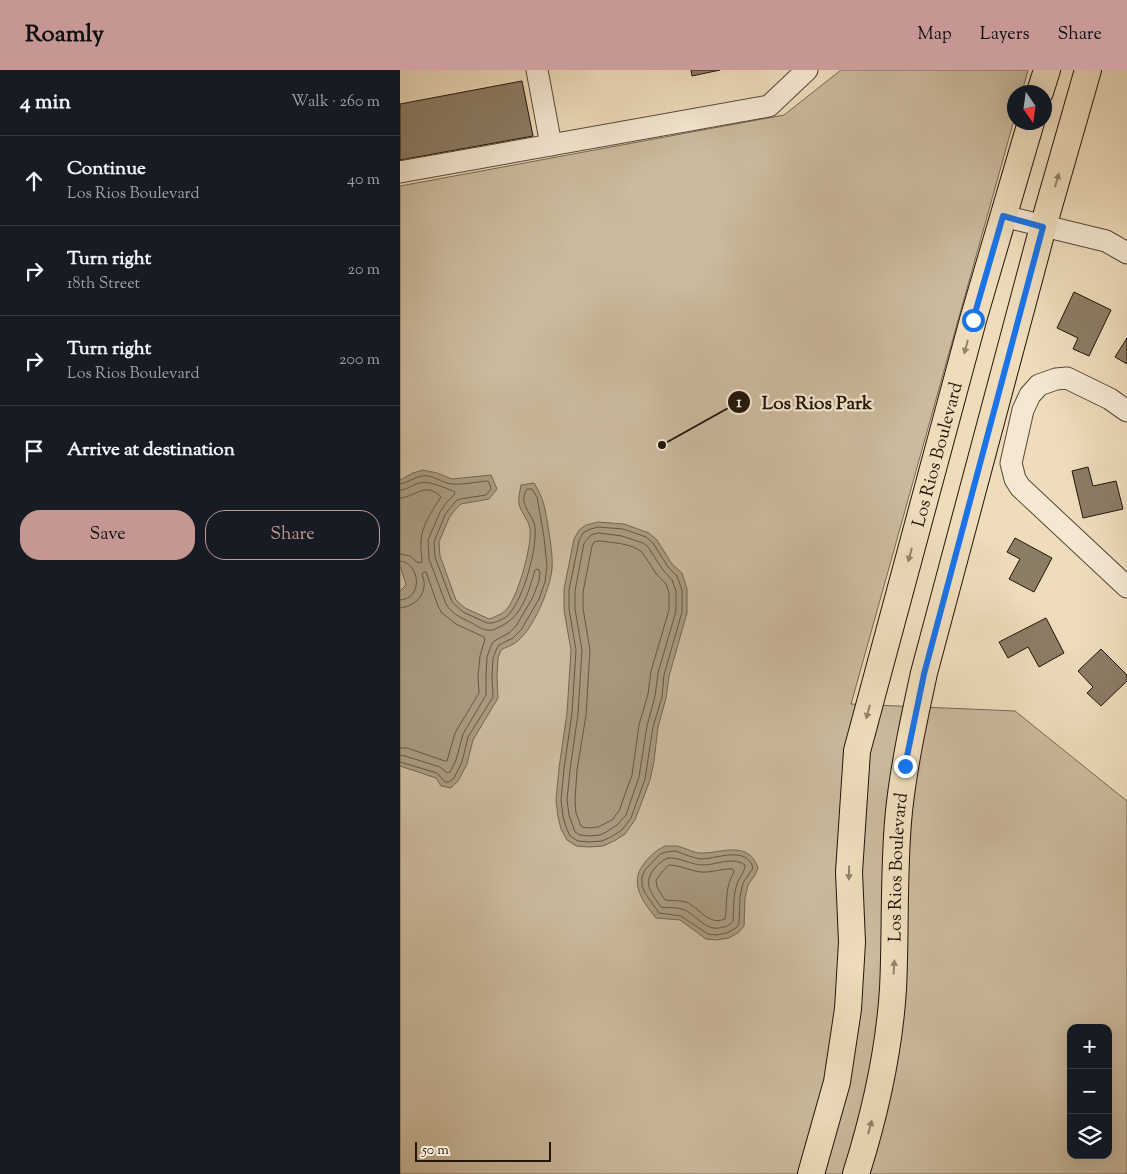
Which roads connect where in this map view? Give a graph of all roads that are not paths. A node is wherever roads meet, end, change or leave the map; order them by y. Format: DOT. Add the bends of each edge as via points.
graph roads {
  1 [pos="537,70"];
  2 [pos="808,70"];
  3 [pos="1047,70"];
  4 [pos="1088,70"];
  5 [pos="1042,85"];
  6 [pos="1029,130"];
  7 [pos="551,145"];
  8 [pos="400,172"];
  9 [pos="1003,216"];
  10 [pos="1043,227"];
  11 [pos="1127,253"];
  12 [pos="1127,411"];
  13 [pos="1127,587"];
  14 [pos="811,1174"];
  15 [pos="856,1174"];
  1 -- 7 [label="street"];
  2 -- 7 [label="street" via="769,106"];
  3 -- 5 [label="main road"];
  10 -- 4 [label="main road, Los Rios Boulevard, one-way"];
  6 -- 9 [label="main road, Los Rios Boulevard"];
  7 -- 8 [label="street"];
  9 -- 10 [label="street"];
  9 -- 14 [label="main road, Los Rios Boulevard, one-way" via="857,751 849,872 852,942 848,1010 837,1082"];
  10 -- 11 [label="street" via="1106,241"];
  15 -- 10 [label="main road, Los Rios Boulevard, one-way" via="877,1098 890,1023 899,812 913,723"];
  12 -- 13 [label="street" via="1068,378 1039,385 1023,410 1011,463 1020,487"];
}
